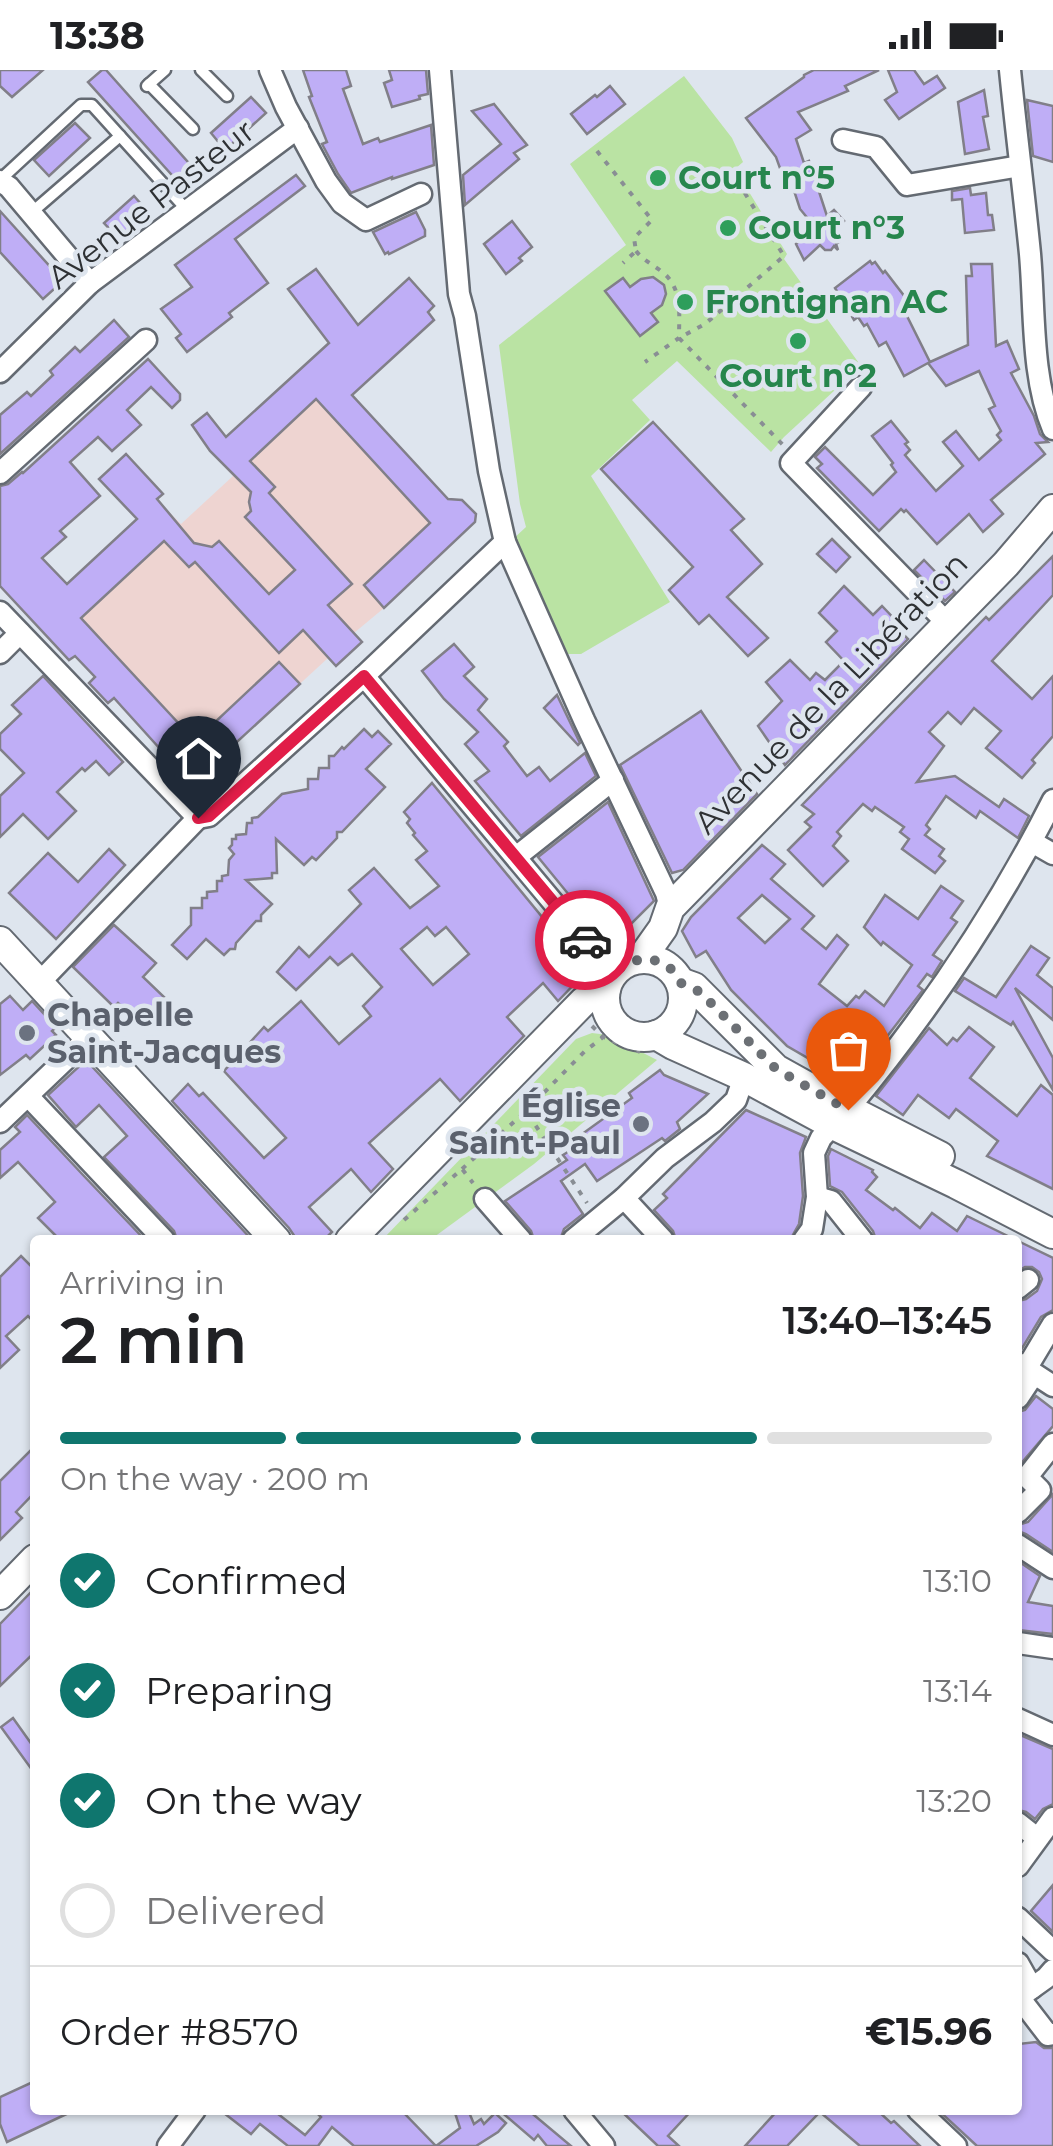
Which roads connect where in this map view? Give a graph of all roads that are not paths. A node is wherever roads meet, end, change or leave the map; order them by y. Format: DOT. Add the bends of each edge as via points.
graph roads {
  1 [pos="165,70"];
  2 [pos="201,70"];
  3 [pos="270,70"];
  4 [pos="440,70"];
  5 [pos="1010,70"];
  6 [pos="227,96"];
  7 [pos="298,128"];
  8 [pos="193,129"];
  9 [pos="120,136"];
  10 [pos="844,140"];
  11 [pos="1020,166"];
  12 [pos="0,181"];
  13 [pos="422,194"];
  14 [pos="186,210"];
  15 [pos="31,213"];
  16 [pos="90,282"];
  17 [pos="146,340"];
  18 [pos="0,372"];
  19 [pos="862,387"];
  20 [pos="1053,429"];
  21 [pos="0,473"];
  22 [pos="1053,509"];
  23 [pos="504,542"];
  24 [pos="0,612"];
  25 [pos="947,623"];
  26 [pos="20,633"];
  27 [pos="0,653"];
  28 [pos="364,676"];
  29 [pos="614,780"];
  30 [pos="1053,800"];
  31 [pos="198,818"];
  32 [pos="1032,842"];
  33 [pos="1053,854"];
  34 [pos="516,857"];
  35 [pos="666,918"];
  36 [pos="0,941"];
  37 [pos="641,959"];
  38 [pos="675,976"];
  39 [pos="609,982"];
  40 [pos="39,983"];
  41 [pos="609,1031"];
  42 [pos="555,1033"];
  43 [pos="656,1035"];
  44 [pos="88,1038"];
  45 [pos="751,1044"];
  46 [pos="744,1078"];
  47 [pos="28,1096"];
  48 [pos="841,1117"];
  49 [pos="0,1122"];
  50 [pos="817,1197"];
  51 [pos="624,1198"];
  52 [pos="485,1199"];
  53 [pos="1053,1213"];
  54 [pos="1053,1234"];
  55 [pos="159,1235"];
  56 [pos="271,1235"];
  57 [pos="355,1235"];
  58 [pos="517,1235"];
  59 [pos="580,1235"];
  60 [pos="658,1235"];
  61 [pos="808,1235"];
  62 [pos="858,1235"];
  63 [pos="1053,1324"];
  64 [pos="1026,1368"];
  65 [pos="1053,1386"];
  66 [pos="1053,1444"];
  67 [pos="1047,1496"];
  68 [pos="1022,1510"];
  69 [pos="1022,1548"];
  70 [pos="30,1564"];
  71 [pos="1053,1568"];
  72 [pos="0,1594"];
  73 [pos="1022,1643"];
  74 [pos="1053,1648"];
  75 [pos="1022,1721"];
  76 [pos="1053,1735"];
  77 [pos="1053,1818"];
  78 [pos="1022,1826"];
  79 [pos="1038,1838"];
  80 [pos="1022,1860"];
  81 [pos="1022,1922"];
  82 [pos="1053,1951"];
  83 [pos="1053,1970"];
  84 [pos="1024,1994"];
  85 [pos="1053,2034"];
  86 [pos="192,2115"];
  87 [pos="578,2115"];
  88 [pos="923,2115"];
  89 [pos="168,2146"];
  90 [pos="604,2146"];
  91 [pos="956,2146"];
  1 -- 8 [label="lane" via="147,87"];
  2 -- 6 [label="lane"];
  3 -- 7 [label="street"];
  4 -- 23 [label="street" via="459,294"];
  5 -- 11 [label="street"];
  7 -- 13 [label="street" via="342,203 366,220"];
  7 -- 14 [label="street, Avenue Pasteur"];
  9 -- 12 [label="lane" via="92,106 80,105"];
  9 -- 14 [label="lane"];
  9 -- 15 [label="lane"];
  10 -- 11 [label="street" via="876,147 908,184"];
  11 -- 20 [label="street" via="1040,384"];
  12 -- 15 [label="street"];
  14 -- 16 [label="street, Avenue Pasteur"];
  15 -- 16 [label="street"];
  16 -- 18 [label="street, Avenue Pasteur"];
  17 -- 21 [label="street"];
  19 -- 25 [label="street" via="790,463"];
  22 -- 25 [label="main road, Avenue de la Libération"];
  23 -- 28 [label="street"];
  23 -- 29 [label="street"];
  24 -- 26 [label="street"];
  25 -- 35 [label="main road, Avenue de la Libération"];
  26 -- 27 [label="street"];
  26 -- 31 [label="street"];
  28 -- 31 [label="street" via="209,816"];
  28 -- 34 [label="street"];
  29 -- 34 [label="street"];
  29 -- 35 [label="street" via="666,894"];
  30 -- 32 [label="street"];
  31 -- 40 [label="street"];
  32 -- 33 [label="street"];
  32 -- 48 [label="street" via="940,993"];
  34 -- 39 [label="street"];
  35 -- 37 [label="main road, Avenue de la Libération"];
  35 -- 38 [label="main road"];
  36 -- 40 [label="main road"];
  37 -- 38 [label="main road"];
  37 -- 39 [label="main road"];
  38 -- 43 [label="main road" via="682,1008"];
  38 -- 45 [label="main road"];
  39 -- 41 [label="main road"];
  39 -- 42 [label="main road"];
  40 -- 44 [label="main road"];
  41 -- 42 [label="main road" via="590,1025"];
  41 -- 43 [label="main road"];
  42 -- 57 [label="main road"];
  43 -- 46 [label="main road"];
  44 -- 47 [label="street"];
  44 -- 56 [label="main road"];
  45 -- 46 [label="main road"];
  45 -- 48 [label="main road"];
  46 -- 48 [label="main road"];
  46 -- 51 [label="street" via="736,1100 714,1122"];
  47 -- 49 [label="street"];
  47 -- 55 [label="street"];
  48 -- 50 [label="street" via="814,1153"];
  48 -- 53 [label="main road"];
  48 -- 54 [label="main road"];
  50 -- 61 [label="street"];
  50 -- 62 [label="street" via="831,1201"];
  51 -- 59 [label="street"];
  51 -- 60 [label="street"];
  52 -- 58 [label="street"];
  63 -- 64 [label="street"];
  64 -- 65 [label="street"];
  66 -- 67 [label="street" via="1027,1476"];
  67 -- 68 [label="street"];
  69 -- 71 [label="street"];
  70 -- 72 [label="main road"];
  73 -- 74 [label="street"];
  75 -- 76 [label="street"];
  77 -- 79 [label="street"];
  78 -- 79 [label="street"];
  79 -- 80 [label="street"];
  81 -- 82 [label="street"];
  83 -- 84 [label="street"];
  84 -- 85 [label="street" via="1042,2028"];
  86 -- 89 [label="street"];
  87 -- 90 [label="street"];
  88 -- 91 [label="street"];
}
